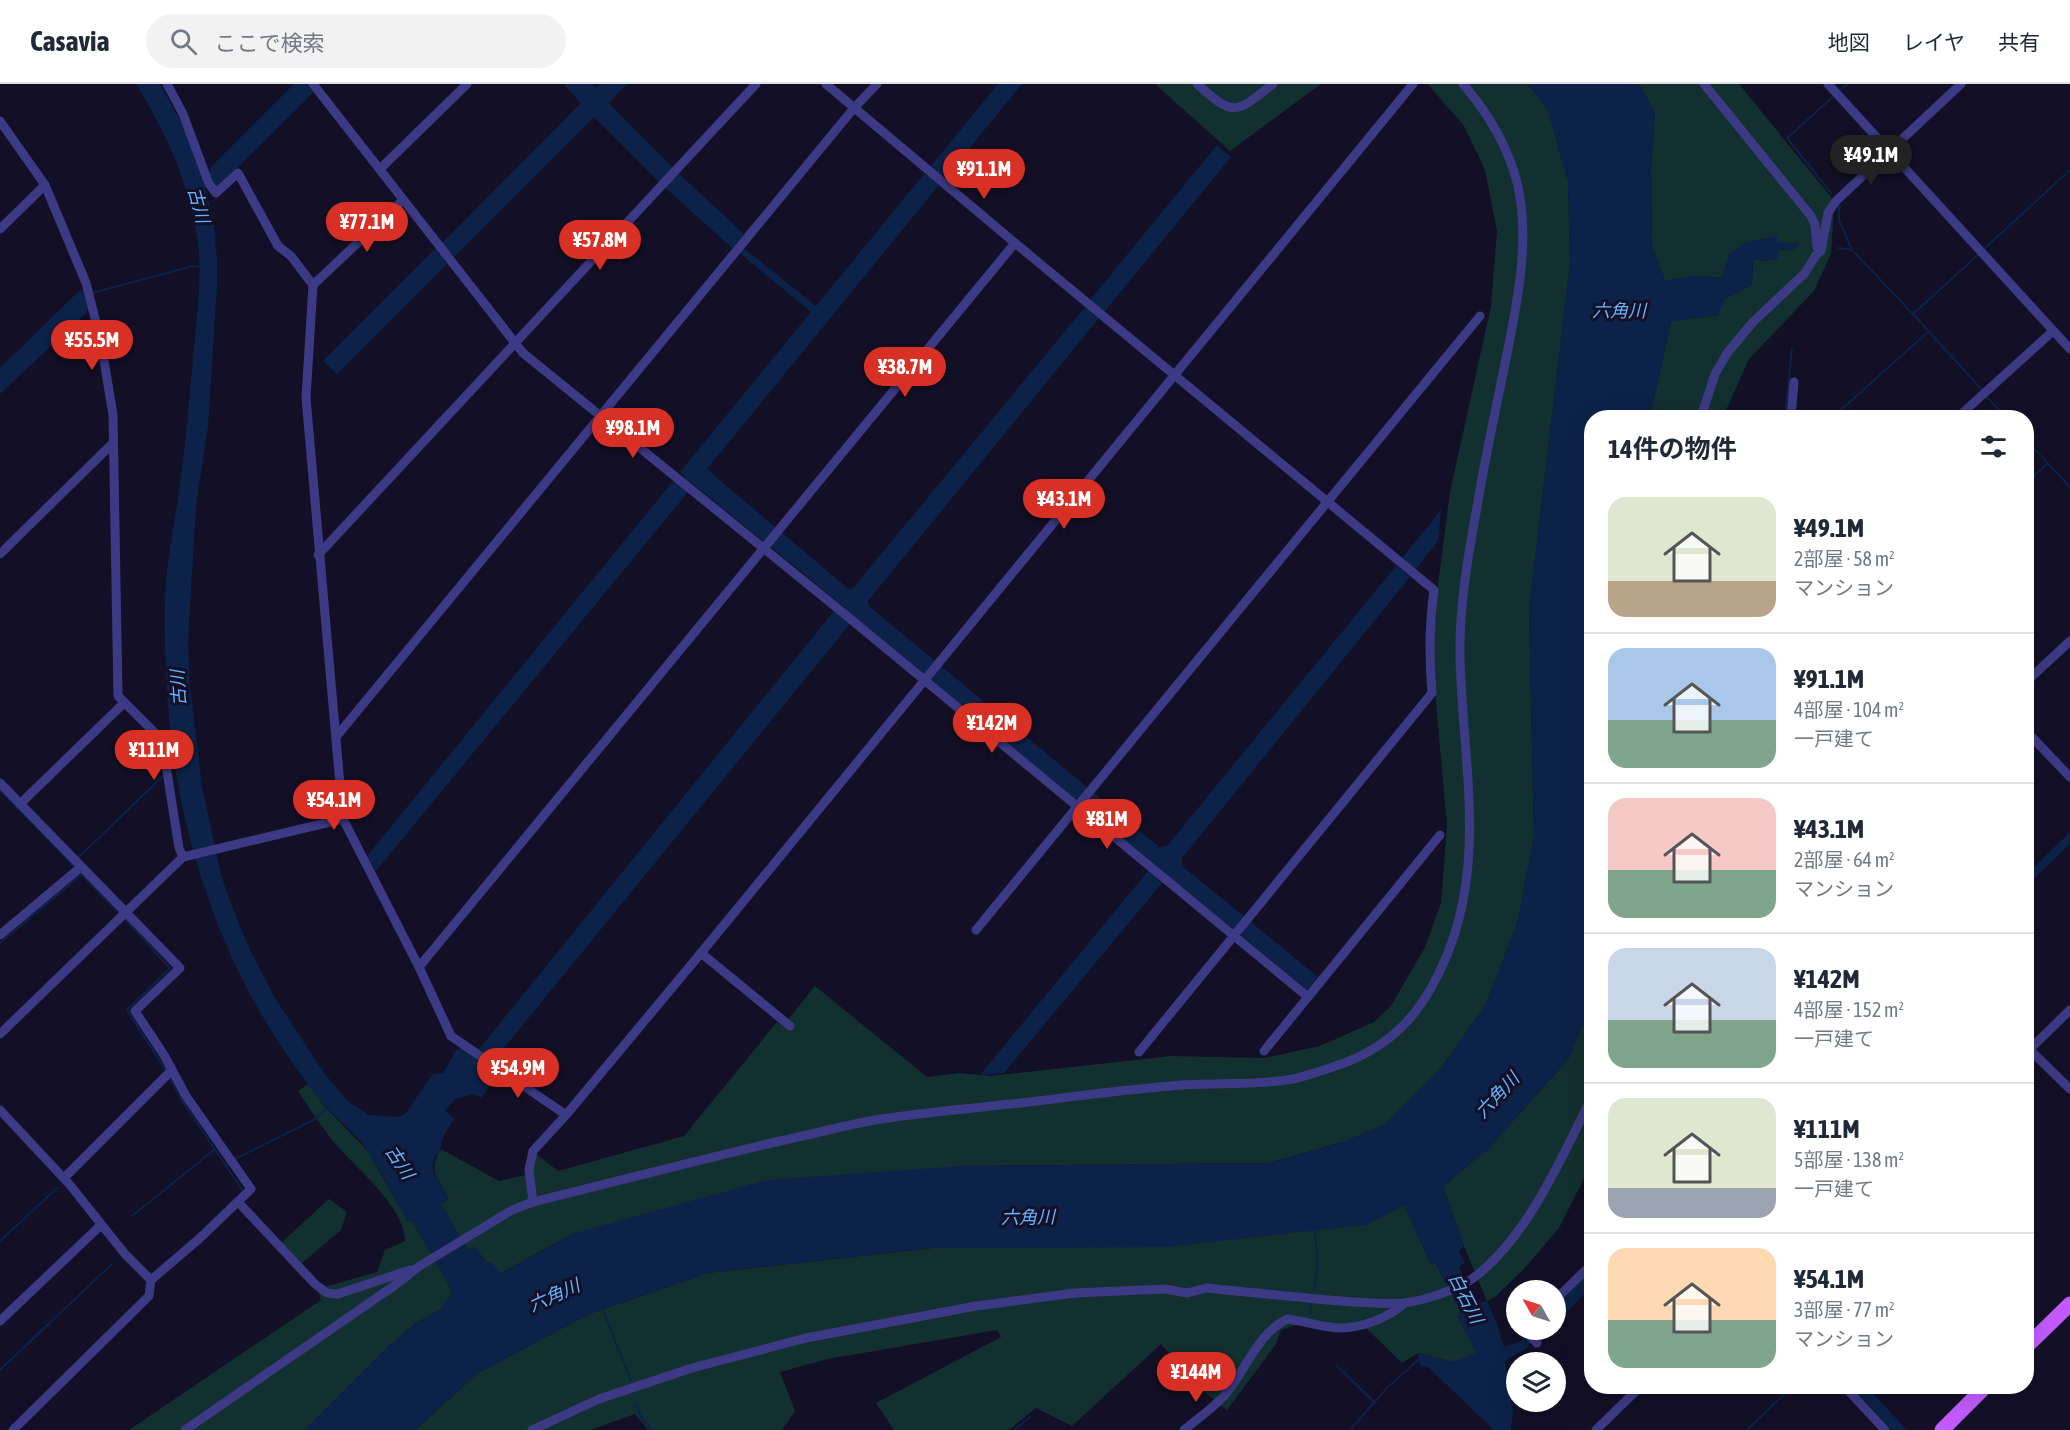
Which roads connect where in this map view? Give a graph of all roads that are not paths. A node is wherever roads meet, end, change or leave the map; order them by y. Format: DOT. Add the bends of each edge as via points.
graph roads {
  1 [pos="167,84"];
  2 [pos="313,84"];
  3 [pos="467,84"];
  4 [pos="756,84"];
  5 [pos="826,84"];
  6 [pos="877,84"];
  7 [pos="1197,84"];
  8 [pos="1273,84"];
  9 [pos="1413,84"];
  10 [pos="1463,84"];
  11 [pos="1704,84"];
  12 [pos="1961,84"];
  13 [pos="1834,90"];
  14 [pos="854,108"];
  15 [pos="0,121"];
  16 [pos="1889,150"];
  17 [pos="380,169"];
  18 [pos="45,185"];
  19 [pos="402,201"];
  20 [pos="0,229"];
  21 [pos="1015,243"];
  22 [pos="1816,255"];
  23 [pos="313,285"];
  24 [pos="1480,316"];
  25 [pos="2053,331"];
  26 [pos="514,344"];
  27 [pos="2070,350"];
  28 [pos="1173,375"];
  29 [pos="1794,382"];
  30 [pos="1703,410"];
  31 [pos="1792,410"];
  32 [pos="1966,410"];
  33 [pos="602,416"];
  34 [pos="113,443"];
  35 [pos="1327,502"];
  36 [pos="763,548"];
  37 [pos="0,554"];
  38 [pos="318,555"];
  39 [pos="2070,641"];
  40 [pos="2034,675"];
  41 [pos="924,681"];
  42 [pos="124,703"];
  43 [pos="336,737"];
  44 [pos="2034,739"];
  45 [pos="2070,777"];
  46 [pos="0,783"];
  47 [pos="21,804"];
  48 [pos="1077,807"];
  49 [pos="343,819"];
  50 [pos="1440,835"];
  51 [pos="183,857"];
  52 [pos="78,871"];
  53 [pos="126,913"];
  54 [pos="975,930"];
  55 [pos="0,935"];
  56 [pos="1234,937"];
  57 [pos="700,953"];
  58 [pos="419,967"];
  59 [pos="1308,997"];
  60 [pos="2070,1010"];
  61 [pos="790,1026"];
  62 [pos="0,1034"];
  63 [pos="2034,1043"];
  64 [pos="2034,1047"];
  65 [pos="1264,1051"];
  66 [pos="1140,1052"];
  67 [pos="172,1070"];
  68 [pos="2070,1089"];
  69 [pos="0,1110"];
  70 [pos="566,1115"];
  71 [pos="1584,1115"];
  72 [pos="67,1182"];
  73 [pos="238,1202"];
  74 [pos="533,1202"];
  75 [pos="101,1225"];
  76 [pos="418,1267"];
  77 [pos="1584,1272"];
  78 [pos="151,1280"];
  79 [pos="1566,1289"];
  80 [pos="1405,1303"];
  81 [pos="2070,1304"];
  82 [pos="0,1322"];
  83 [pos="2034,1339"];
  84 [pos="1534,1340"];
  85 [pos="1537,1343"];
  86 [pos="1633,1394"];
  87 [pos="1852,1394"];
  88 [pos="1978,1394"];
  89 [pos="13,1430"];
  90 [pos="185,1430"];
  91 [pos="532,1430"];
  92 [pos="1184,1430"];
  93 [pos="1596,1430"];
  94 [pos="1885,1430"];
  95 [pos="1942,1430"];
  1 -- 23 [label="street" via="183,114 209,184 216,193 238,173 278,246"];
  2 -- 17 [label="street"];
  3 -- 17 [label="street"];
  4 -- 26 [label="street"];
  5 -- 14 [label="street"];
  6 -- 14 [label="street"];
  7 -- 8 [label="street" via="1227,108 1249,102"];
  9 -- 28 [label="street"];
  10 -- 74 [label="street" via="1484,109 1503,143 1518,185 1522,225 1520,274 1476,509 1464,605 1460,653 1470,784 1467,872 1448,954 1405,1025 1384,1043 1352,1060 1296,1078 1170,1086 878,1119"];
  11 -- 22 [label="street" via="1811,216"];
  12 -- 16 [label="street"];
  13 -- 16 [label="street"];
  14 -- 21 [label="street"];
  14 -- 33 [label="street"];
  15 -- 18 [label="street"];
  16 -- 22 [label="street" via="1836,201 1828,213 1821,251"];
  16 -- 25 [label="street"];
  17 -- 19 [label="street"];
  18 -- 20 [label="street"];
  18 -- 34 [label="street" via="89,294 113,415"];
  19 -- 23 [label="street"];
  19 -- 26 [label="street"];
  21 -- 28 [label="street"];
  21 -- 36 [label="street"];
  22 -- 30 [label="street" via="1805,273 1753,322 1728,352 1715,374"];
  23 -- 38 [label="street" via="306,398"];
  24 -- 35 [label="street"];
  25 -- 27 [label="street"];
  25 -- 32 [label="street"];
  26 -- 33 [label="street"];
  26 -- 38 [label="street"];
  28 -- 35 [label="street"];
  28 -- 41 [label="street"];
  29 -- 31 [label="street"];
  33 -- 36 [label="street"];
  33 -- 43 [label="street"];
  34 -- 37 [label="street"];
  34 -- 42 [label="street" via="118,696"];
  35 -- 48 [label="street"];
  35 -- 56 [label="street" via="1434,590 1429,657 1432,693"];
  36 -- 41 [label="street"];
  36 -- 58 [label="street"];
  38 -- 43 [label="street"];
  39 -- 40 [label="street"];
  41 -- 48 [label="street"];
  41 -- 57 [label="street"];
  42 -- 47 [label="street"];
  42 -- 51 [label="street" via="162,740"];
  43 -- 49 [label="street"];
  44 -- 45 [label="street"];
  46 -- 47 [label="street"];
  47 -- 52 [label="street"];
  48 -- 54 [label="street"];
  48 -- 56 [label="street"];
  49 -- 51 [label="street"];
  49 -- 58 [label="street"];
  50 -- 59 [label="street"];
  51 -- 53 [label="street"];
  52 -- 53 [label="street"];
  52 -- 55 [label="street"];
  53 -- 62 [label="street"];
  53 -- 67 [label="street" via="180,968 135,1011"];
  56 -- 59 [label="street"];
  56 -- 66 [label="street"];
  57 -- 61 [label="street"];
  57 -- 70 [label="street"];
  58 -- 70 [label="street" via="452,1036"];
  59 -- 65 [label="street"];
  60 -- 63 [label="street"];
  64 -- 68 [label="street"];
  67 -- 72 [label="street"];
  67 -- 73 [label="street" via="251,1189"];
  69 -- 72 [label="street"];
  70 -- 74 [label="street" via="533,1151 529,1170"];
  71 -- 80 [label="street" via="1533,1209 1504,1248 1475,1277 1444,1293"];
  72 -- 75 [label="street"];
  73 -- 76 [label="street" via="327,1293 338,1294"];
  73 -- 78 [label="street"];
  74 -- 76 [label="street" via="512,1210"];
  75 -- 78 [label="street"];
  75 -- 82 [label="street"];
  76 -- 90 [label="street"];
  77 -- 79 [label="street"];
  78 -- 89 [label="street" via="149,1296"];
  80 -- 91 [label="street" via="1365,1303 1207,1288 1187,1293 1165,1289 1075,1293 976,1306 742,1354 599,1399"];
  80 -- 92 [label="street" via="1366,1324 1339,1328 1287,1319 1279,1323 1225,1395"];
  81 -- 83 [label="main road"];
  84 -- 85 [label="street"];
  86 -- 93 [label="street"];
  87 -- 94 [label="street"];
  88 -- 95 [label="main road"];
}
